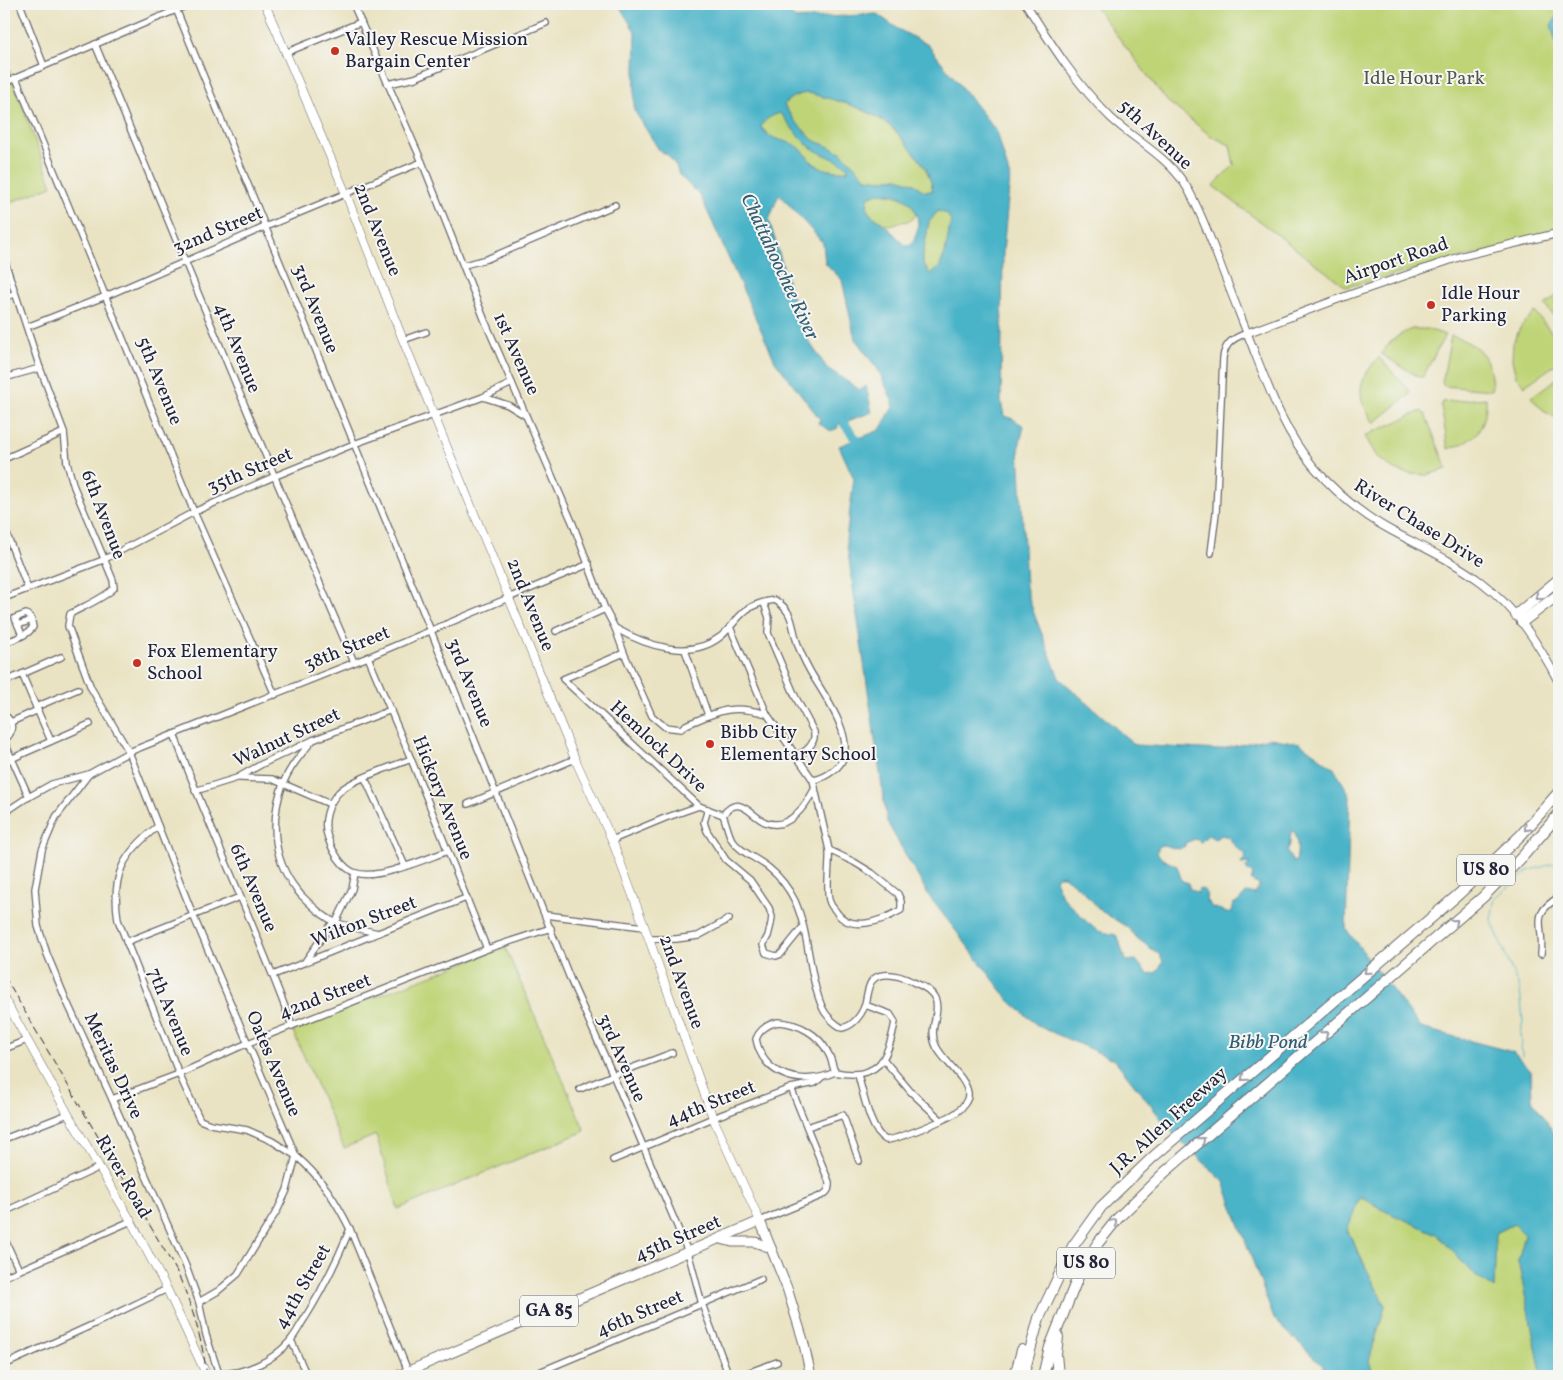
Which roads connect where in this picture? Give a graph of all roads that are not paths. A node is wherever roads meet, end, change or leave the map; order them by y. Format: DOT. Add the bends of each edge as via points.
graph roads {
  1 [pos="20,4"];
  2 [pos="190,4"];
  3 [pos="265,4"];
  4 [pos="353,4"];
  5 [pos="1026,4"];
  6 [pos="175,7"];
  7 [pos="361,22"];
  8 [pos="546,23"];
  9 [pos="95,44"];
  10 [pos="285,53"];
  11 [pos="44,66"];
  12 [pos="16,78"];
  13 [pos="4,83"];
  14 [pos="388,84"];
  15 [pos="422,162"];
  16 [pos="346,194"];
  17 [pos="615,205"];
  18 [pos="265,227"];
  19 [pos="1559,233"];
  20 [pos="4,259"];
  21 [pos="186,261"];
  22 [pos="464,265"];
  23 [pos="15,294"];
  24 [pos="106,296"];
  25 [pos="4,297"];
  26 [pos="27,327"];
  27 [pos="426,332"];
  28 [pos="1247,333"];
  29 [pos="403,340"];
  30 [pos="40,368"];
  31 [pos="4,378"];
  32 [pos="512,383"];
  33 [pos="483,397"];
  34 [pos="434,414"];
  35 [pos="528,418"];
  36 [pos="64,432"];
  37 [pos="354,444"];
  38 [pos="4,459"];
  39 [pos="273,477"];
  40 [pos="194,512"];
  41 [pos="4,526"];
  42 [pos="1211,554"];
  43 [pos="103,560"];
  44 [pos="589,564"];
  45 [pos="1559,579"];
  46 [pos="28,589"];
  47 [pos="1559,594"];
  48 [pos="4,598"];
  49 [pos="510,598"];
  50 [pos="764,603"];
  51 [pos="605,610"];
  52 [pos="1519,618"];
  53 [pos="32,620"];
  54 [pos="18,626"];
  55 [pos="730,627"];
  56 [pos="615,628"];
  57 [pos="431,631"];
  58 [pos="556,631"];
  59 [pos="22,635"];
  60 [pos="4,643"];
  61 [pos="685,650"];
  62 [pos="624,653"];
  63 [pos="62,657"];
  64 [pos="368,657"];
  65 [pos="354,662"];
  66 [pos="22,674"];
  67 [pos="4,682"];
  68 [pos="1559,683"];
  69 [pos="78,689"];
  70 [pos="275,695"];
  71 [pos="37,708"];
  72 [pos="391,710"];
  73 [pos="4,714"];
  74 [pos="767,714"];
  75 [pos="708,716"];
  76 [pos="11,722"];
  77 [pos="90,724"];
  78 [pos="174,734"];
  79 [pos="4,740"];
  80 [pos="313,740"];
  81 [pos="51,741"];
  82 [pos="129,752"];
  83 [pos="796,754"];
  84 [pos="11,758"];
  85 [pos="575,758"];
  86 [pos="411,759"];
  87 [pos="4,762"];
  88 [pos="89,774"];
  89 [pos="237,778"];
  90 [pos="365,778"];
  91 [pos="813,780"];
  92 [pos="284,783"];
  93 [pos="815,788"];
  94 [pos="195,791"];
  95 [pos="496,792"];
  96 [pos="1559,792"];
  97 [pos="29,797"];
  98 [pos="330,804"];
  99 [pos="468,804"];
  100 [pos="699,806"];
  101 [pos="708,809"];
  102 [pos="1559,814"];
  103 [pos="723,815"];
  104 [pos="4,817"];
  105 [pos="158,826"];
  106 [pos="612,840"];
  107 [pos="829,850"];
  108 [pos="448,851"];
  109 [pos="405,866"];
  110 [pos="355,873"];
  111 [pos="240,897"];
  112 [pos="1559,897"];
  113 [pos="466,898"];
  114 [pos="193,915"];
  115 [pos="546,915"];
  116 [pos="729,918"];
  117 [pos="336,922"];
  118 [pos="644,927"];
  119 [pos="551,928"];
  120 [pos="802,928"];
  121 [pos="378,933"];
  122 [pos="649,938"];
  123 [pos="126,942"];
  124 [pos="487,949"];
  125 [pos="1541,954"];
  126 [pos="306,961"];
  127 [pos="273,975"];
  128 [pos="4,998"];
  129 [pos="865,1005"];
  130 [pos="292,1026"];
  131 [pos="27,1040"];
  132 [pos="248,1043"];
  133 [pos="4,1049"];
  134 [pos="672,1053"];
  135 [pos="884,1060"];
  136 [pos="835,1072"];
  137 [pos="179,1074"];
  138 [pos="613,1074"];
  139 [pos="858,1075"];
  140 [pos="822,1078"];
  141 [pos="791,1088"];
  142 [pos="580,1089"];
  143 [pos="112,1099"];
  144 [pos="68,1114"];
  145 [pos="713,1118"];
  146 [pos="942,1120"];
  147 [pos="807,1127"];
  148 [pos="4,1139"];
  149 [pos="643,1148"];
  150 [pos="296,1156"];
  151 [pos="613,1160"];
  152 [pos="859,1161"];
  153 [pos="100,1167"];
  154 [pos="4,1212"];
  155 [pos="131,1221"];
  156 [pos="760,1221"];
  157 [pos="350,1229"];
  158 [pos="767,1237"];
  159 [pos="4,1238"];
  160 [pos="725,1240"];
  161 [pos="1073,1246"];
  162 [pos="771,1248"];
  163 [pos="688,1252"];
  164 [pos="19,1270"];
  165 [pos="4,1277"];
  166 [pos="762,1279"];
  167 [pos="167,1289"];
  168 [pos="199,1302"];
  169 [pos="702,1304"];
  170 [pos="1065,1309"];
  171 [pos="291,1340"];
  172 [pos="778,1362"];
  173 [pos="202,1365"];
  174 [pos="4,1366"];
  175 [pos="219,1374"];
  176 [pos="409,1374"];
  177 [pos="202,1376"];
  178 [pos="206,1376"];
  179 [pos="307,1376"];
  180 [pos="397,1376"];
  181 [pos="530,1376"];
  182 [pos="730,1376"];
  183 [pos="739,1376"];
  184 [pos="811,1376"];
  185 [pos="1015,1376"];
  186 [pos="1023,1376"];
  187 [pos="1043,1376"];
  188 [pos="1058,1376"];
  1 -- 11 [label="street"];
  2 -- 6 [label="street"];
  3 -- 10 [label="main road, 2nd Avenue"];
  4 -- 7 [label="street, 1st Avenue"];
  5 -- 28 [label="street, 5th Avenue" via="1089,95 1166,162 1188,189"];
  6 -- 9 [label="street"];
  6 -- 18 [label="street, 3rd Avenue"];
  7 -- 10 [label="street"];
  7 -- 14 [label="street, 1st Avenue"];
  8 -- 14 [label="street" via="415,78"];
  9 -- 11 [label="street"];
  9 -- 21 [label="street, 4th Avenue"];
  10 -- 16 [label="main road, 2nd Avenue"];
  11 -- 12 [label="street"];
  12 -- 13 [label="street"];
  12 -- 24 [label="street, 5th Avenue"];
  14 -- 15 [label="street, 1st Avenue"];
  15 -- 16 [label="street, 32nd Street"];
  15 -- 22 [label="street, 1st Avenue"];
  16 -- 18 [label="street, 32nd Street"];
  16 -- 29 [label="main road, 2nd Avenue"];
  17 -- 22 [label="street" via="487,259"];
  18 -- 21 [label="street, 32nd Street"];
  18 -- 37 [label="street, 3rd Avenue"];
  19 -- 28 [label="street, Airport Road" via="1462,256"];
  20 -- 23 [label="street, 6th Avenue"];
  21 -- 24 [label="street, 32nd Street"];
  21 -- 39 [label="street, 4th Avenue"];
  22 -- 32 [label="street, 1st Avenue"];
  23 -- 25 [label="street"];
  23 -- 26 [label="street, 6th Avenue"];
  24 -- 26 [label="street, 32nd Street"];
  24 -- 40 [label="street, 5th Avenue"];
  26 -- 30 [label="street, 6th Avenue"];
  27 -- 29 [label="street"];
  28 -- 42 [label="street" via="1224,348"];
  28 -- 52 [label="street, River Chase Drive" via="1293,437 1312,465 1336,491 1391,531 1482,582"];
  29 -- 34 [label="main road, 2nd Avenue"];
  30 -- 31 [label="street"];
  30 -- 36 [label="street, 6th Avenue"];
  32 -- 33 [label="street, 35th Street"];
  32 -- 35 [label="street, 1st Avenue"];
  33 -- 34 [label="street, 35th Street"];
  33 -- 35 [label="street" via="508,404"];
  34 -- 37 [label="street, 35th Street"];
  34 -- 49 [label="main road, 2nd Avenue"];
  35 -- 44 [label="street, 1st Avenue"];
  36 -- 38 [label="street"];
  36 -- 43 [label="street, 6th Avenue" via="67,463 74,487"];
  37 -- 39 [label="street, 35th Street"];
  37 -- 57 [label="street, 3rd Avenue"];
  39 -- 40 [label="street, 35th Street"];
  39 -- 65 [label="street, 4th Avenue"];
  40 -- 43 [label="street, 35th Street"];
  40 -- 70 [label="street, 5th Avenue"];
  41 -- 46 [label="street"];
  43 -- 46 [label="street, 35th Street"];
  43 -- 82 [label="street, 6th Avenue" via="114,588 70,614 68,626 91,688"];
  44 -- 49 [label="street, 38th Street"];
  44 -- 51 [label="street, 1st Avenue"];
  45 -- 52 [label="highway, one-way"];
  46 -- 48 [label="street, 35th Street"];
  47 -- 52 [label="highway"];
  49 -- 57 [label="street, 38th Street"];
  49 -- 85 [label="main road, 2nd Avenue"];
  50 -- 55 [label="street" via="745,610"];
  50 -- 83 [label="street" via="769,618 768,633 814,732 811,745"];
  50 -- 91 [label="street" via="775,600 792,617 797,642 809,670 840,724 843,758 839,766"];
  51 -- 56 [label="street, 1st Avenue"];
  51 -- 58 [label="street"];
  52 -- 68 [label="street, River Chase Drive"];
  53 -- 54 [label="street"];
  53 -- 54 [label="street" via="26,614 18,615 15,618"];
  53 -- 59 [label="street" via="34,627"];
  54 -- 59 [label="street"];
  55 -- 61 [label="street" via="706,645"];
  55 -- 74 [label="street"];
  56 -- 61 [label="street" via="642,641"];
  56 -- 62 [label="street, 1st Avenue"];
  57 -- 64 [label="street, 38th Street"];
  57 -- 95 [label="street, 3rd Avenue"];
  59 -- 60 [label="street"];
  61 -- 75 [label="street"];
  62 -- 75 [label="street, 1st Avenue" via="652,716 666,727 681,729"];
  62 -- 100 [label="street, Hemlock Drive" via="563,679"];
  63 -- 66 [label="street"];
  64 -- 65 [label="street, 38th Street"];
  64 -- 72 [label="street, Hickory Avenue"];
  65 -- 70 [label="street, 38th Street"];
  66 -- 67 [label="street"];
  66 -- 71 [label="street"];
  69 -- 71 [label="street"];
  70 -- 78 [label="street, 38th Street"];
  71 -- 76 [label="street"];
  71 -- 81 [label="street"];
  72 -- 80 [label="street, Walnut Street"];
  72 -- 86 [label="street, Hickory Avenue"];
  73 -- 76 [label="street"];
  74 -- 75 [label="street" via="748,708 728,708"];
  74 -- 83 [label="street"];
  76 -- 79 [label="street" via="11,732"];
  77 -- 81 [label="street"];
  78 -- 82 [label="street, 38th Street"];
  78 -- 94 [label="street, 6th Avenue"];
  79 -- 84 [label="street"];
  80 -- 89 [label="street, Walnut Street"];
  80 -- 92 [label="street"];
  81 -- 84 [label="street"];
  82 -- 88 [label="street, 38th Street"];
  82 -- 105 [label="street, Oates Avenue"];
  83 -- 91 [label="street"];
  84 -- 87 [label="street"];
  84 -- 97 [label="street"];
  85 -- 95 [label="street"];
  85 -- 106 [label="main road, 2nd Avenue"];
  86 -- 90 [label="street"];
  86 -- 108 [label="street, Hickory Avenue"];
  88 -- 97 [label="street" via="52,784"];
  88 -- 143 [label="street, Meritas Drive" via="56,817 42,850 35,889 38,926 47,954"];
  89 -- 92 [label="street"];
  89 -- 94 [label="street, Walnut Street"];
  90 -- 98 [label="street" via="339,791"];
  90 -- 109 [label="street"];
  91 -- 93 [label="street"];
  92 -- 98 [label="street"];
  92 -- 117 [label="street" via="275,818 280,859 290,882 312,907"];
  93 -- 103 [label="street" via="805,807 781,823 767,823 739,805"];
  93 -- 107 [label="street"];
  94 -- 111 [label="street, 6th Avenue"];
  95 -- 99 [label="street"];
  95 -- 115 [label="street, 3rd Avenue"];
  96 -- 161 [label="highway, J.R. Allen Freeway / US 80, one-way" via="1480,875 1153,1157 1102,1207"];
  97 -- 104 [label="street"];
  98 -- 110 [label="street" via="325,823 327,837 335,854"];
  100 -- 101 [label="street, Hemlock Drive"];
  100 -- 106 [label="street"];
  101 -- 103 [label="street, Hemlock Drive"];
  101 -- 120 [label="street" via="704,822 707,831 726,860 750,880 769,908 772,924 762,945 766,953 781,954"];
  170 -- 102 [label="highway, J.R. Allen Freeway / US 80, one-way" via="1080,1272 1118,1218 1166,1172 1462,916 1504,877"];
  103 -- 120 [label="street" via="732,840 769,868 783,884 794,900"];
  105 -- 114 [label="street, Oates Avenue"];
  105 -- 123 [label="street, 7th Avenue" via="126,856 118,880 114,898"];
  106 -- 118 [label="main road, 2nd Avenue"];
  107 -- 107 [label="street" via="829,901 845,921 859,924 891,916 901,910 898,894 872,873"];
  108 -- 109 [label="street"];
  108 -- 113 [label="street, Hickory Avenue"];
  109 -- 110 [label="street" via="394,871"];
  110 -- 117 [label="street" via="352,889"];
  111 -- 114 [label="street"];
  111 -- 127 [label="street, 6th Avenue"];
  112 -- 125 [label="street" via="1546,905 1539,917"];
  113 -- 121 [label="street, Wilton Street"];
  113 -- 124 [label="street, Hickory Avenue"];
  114 -- 123 [label="street"];
  114 -- 132 [label="street, Oates Avenue"];
  115 -- 118 [label="street"];
  115 -- 119 [label="street, 3rd Avenue"];
  116 -- 122 [label="street" via="698,936"];
  117 -- 121 [label="street"];
  117 -- 126 [label="street"];
  118 -- 122 [label="main road, 2nd Avenue"];
  119 -- 124 [label="street, 42nd Street"];
  119 -- 138 [label="street, 3rd Avenue"];
  120 -- 129 [label="street" via="817,990 829,1018 842,1028 848,1027"];
  121 -- 126 [label="street, Wilton Street"];
  122 -- 145 [label="main road, 2nd Avenue"];
  123 -- 137 [label="street, 7th Avenue"];
  124 -- 130 [label="street, 42nd Street"];
  126 -- 127 [label="street, Wilton Street"];
  127 -- 130 [label="street, 6th Avenue"];
  128 -- 131 [label="main road, River Road"];
  129 -- 135 [label="street" via="890,1014 895,1022"];
  129 -- 146 [label="street" via="871,982 882,975 920,984 934,996 935,1044 962,1080 968,1094 966,1103"];
  130 -- 132 [label="street, 42nd Street"];
  131 -- 133 [label="street"];
  131 -- 144 [label="main road, River Road"];
  132 -- 137 [label="street, 42nd Street"];
  132 -- 150 [label="street, Oates Avenue"];
  134 -- 138 [label="street"];
  135 -- 139 [label="street"];
  135 -- 146 [label="street" via="911,1092"];
  136 -- 139 [label="street"];
  136 -- 140 [label="street"];
  136 -- 140 [label="street" via="824,1044 804,1029 778,1022 759,1032 756,1039 761,1054 778,1072 790,1077"];
  137 -- 143 [label="street, 42nd Street"];
  137 -- 150 [label="street, 7th Avenue" via="200,1120 254,1132"];
  138 -- 142 [label="street"];
  138 -- 149 [label="street, 3rd Avenue"];
  139 -- 146 [label="street" via="872,1122 880,1137 891,1140"];
  140 -- 141 [label="street, 44th Street" via="815,1083"];
  141 -- 145 [label="street, 44th Street"];
  141 -- 147 [label="street"];
  143 -- 168 [label="street, Meritas Drive"];
  144 -- 148 [label="street"];
  144 -- 153 [label="main road, River Road"];
  145 -- 149 [label="street, 44th Street"];
  145 -- 156 [label="main road, 2nd Avenue"];
  147 -- 152 [label="street" via="843,1115"];
  147 -- 156 [label="street, 45th Street" via="829,1182 828,1192"];
  149 -- 151 [label="street, 44th Street"];
  149 -- 163 [label="street, 3rd Avenue"];
  150 -- 157 [label="street, Oates Avenue" via="324,1184"];
  150 -- 168 [label="street" via="278,1209 238,1274"];
  153 -- 154 [label="street"];
  153 -- 155 [label="main road, River Road"];
  155 -- 164 [label="street"];
  155 -- 167 [label="main road, River Road"];
  156 -- 158 [label="main road"];
  156 -- 160 [label="main road, 45th Street / GA 85"];
  157 -- 171 [label="street, 44th Street" via="317,1300"];
  157 -- 176 [label="street, Oates Avenue"];
  158 -- 160 [label="main road"];
  158 -- 162 [label="main road"];
  159 -- 164 [label="street"];
  160 -- 162 [label="main road" via="756,1242"];
  160 -- 163 [label="main road, 45th Street / GA 85"];
  161 -- 185 [label="highway" via="1031,1324"];
  161 -- 186 [label="highway, J.R. Allen Freeway / US 80" via="1039,1318"];
  162 -- 184 [label="main road" via="787,1288"];
  163 -- 169 [label="street, 3rd Avenue"];
  163 -- 176 [label="main road, 45th Street / GA 85"];
  164 -- 165 [label="street"];
  166 -- 169 [label="street, 46th Street"];
  167 -- 173 [label="main road, River Road"];
  167 -- 174 [label="street"];
  168 -- 175 [label="street, Meritas Drive"];
  169 -- 181 [label="street, 46th Street"];
  169 -- 182 [label="street, 3rd Avenue"];
  170 -- 187 [label="highway, J.R. Allen Freeway / US 80"];
  170 -- 188 [label="highway" via="1057,1340"];
  171 -- 175 [label="street, 44th Street" via="257,1366 233,1374"];
  171 -- 179 [label="street"];
  172 -- 183 [label="street"];
  173 -- 177 [label="street"];
  173 -- 178 [label="main road, River Road"];
  176 -- 180 [label="main road, 45th Street / GA 85"];
}
